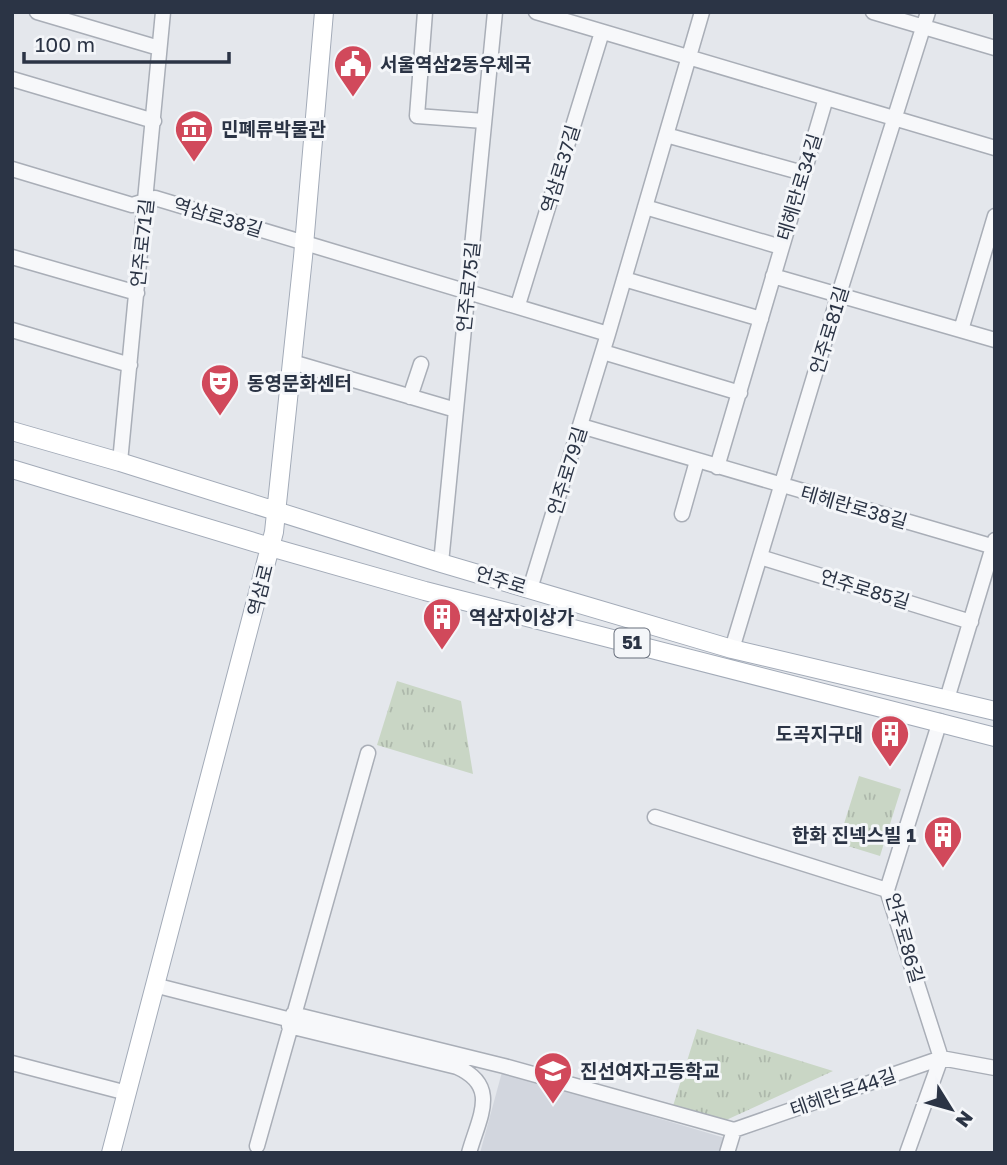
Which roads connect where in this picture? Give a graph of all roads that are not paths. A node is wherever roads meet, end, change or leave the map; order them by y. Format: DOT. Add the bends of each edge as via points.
graph roads {
  1 [pos="37,12"];
  2 [pos="163,12"];
  3 [pos="324,12"];
  4 [pos="425,12"];
  5 [pos="495,12"];
  6 [pos="536,12"];
  7 [pos="702,12"];
  8 [pos="873,12"];
  9 [pos="928,12"];
  10 [pos="924,27"];
  11 [pos="602,32"];
  12 [pos="159,48"];
  13 [pos="995,48"];
  14 [pos="688,58"];
  15 [pos="12,79"];
  16 [pos="826,98"];
  17 [pos="894,120"];
  18 [pos="154,121"];
  19 [pos="484,121"];
  20 [pos="666,135"];
  21 [pos="995,148"];
  22 [pos="12,169"];
  23 [pos="803,173"];
  24 [pos="146,203"];
  25 [pos="645,207"];
  26 [pos="995,216"];
  27 [pos="303,243"];
  28 [pos="781,247"];
  29 [pos="12,257"];
  30 [pos="773,276"];
  31 [pos="624,279"];
  32 [pos="468,290"];
  33 [pos="137,293"];
  34 [pos="839,294"];
  35 [pos="518,305"];
  36 [pos="761,320"];
  37 [pos="12,330"];
  38 [pos="961,330"];
  39 [pos="608,334"];
  40 [pos="995,341"];
  41 [pos="603,352"];
  42 [pos="292,362"];
  43 [pos="421,363"];
  44 [pos="130,365"];
  45 [pos="740,393"];
  46 [pos="411,397"];
  47 [pos="456,410"];
  48 [pos="581,426"];
  49 [pos="12,431"];
  50 [pos="697,461"];
  51 [pos="120,462"];
  52 [pos="717,467"];
  53 [pos="12,469"];
  54 [pos="782,486"];
  55 [pos="277,511"];
  56 [pos="682,514"];
  57 [pos="993,543"];
  58 [pos="270,547"];
  59 [pos="760,557"];
  60 [pos="440,563"];
  61 [pos="530,589"];
  62 [pos="971,622"];
  63 [pos="732,649"];
  64 [pos="947,699"];
  65 [pos="995,711"];
  66 [pos="940,721"];
  67 [pos="995,737"];
  68 [pos="368,752"];
  69 [pos="655,817"];
  70 [pos="887,890"];
  71 [pos="154,985"];
  72 [pos="291,1020"];
  73 [pos="942,1058"];
  74 [pos="12,1063"];
  75 [pos="995,1068"];
  76 [pos="127,1093"];
  77 [pos="734,1130"];
  78 [pos="257,1146"];
  79 [pos="111,1153"];
  80 [pos="469,1153"];
  81 [pos="727,1153"];
  82 [pos="907,1153"];
  1 -- 12 [label="street"];
  2 -- 12 [label="street, 언주로71길"];
  3 -- 27 [label="main road, 역삼로"];
  4 -- 19 [label="street" via="417,116"];
  5 -- 19 [label="street, 언주로75길"];
  6 -- 11 [label="street"];
  7 -- 14 [label="street, 언주로79길"];
  8 -- 10 [label="street"];
  9 -- 10 [label="street, 언주로81길"];
  10 -- 13 [label="street"];
  10 -- 17 [label="street, 언주로81길"];
  11 -- 14 [label="street"];
  11 -- 35 [label="street, 역삼로37길"];
  12 -- 18 [label="street, 언주로71길"];
  14 -- 16 [label="street"];
  14 -- 20 [label="street, 언주로79길"];
  15 -- 18 [label="street"];
  16 -- 17 [label="street"];
  16 -- 23 [label="street, 테헤란로34길"];
  17 -- 21 [label="street"];
  17 -- 34 [label="street, 언주로81길"];
  18 -- 24 [label="street, 언주로71길"];
  19 -- 32 [label="street, 언주로75길"];
  20 -- 23 [label="street"];
  20 -- 25 [label="street, 언주로79길"];
  22 -- 24 [label="street, 역삼로38길" via="132,205"];
  23 -- 28 [label="street, 테헤란로34길"];
  24 -- 27 [label="street, 역삼로38길" via="155,198"];
  24 -- 33 [label="street, 언주로71길"];
  25 -- 28 [label="street"];
  25 -- 31 [label="street, 언주로79길"];
  26 -- 38 [label="street"];
  27 -- 32 [label="street"];
  27 -- 42 [label="main road, 역삼로"];
  28 -- 30 [label="street, 테헤란로34길"];
  29 -- 33 [label="street"];
  30 -- 34 [label="street"];
  30 -- 36 [label="street"];
  31 -- 36 [label="street"];
  31 -- 39 [label="street, 언주로79길"];
  32 -- 35 [label="street"];
  32 -- 47 [label="street, 언주로75길"];
  33 -- 44 [label="street, 언주로71길"];
  34 -- 38 [label="street"];
  34 -- 54 [label="street, 언주로81길"];
  35 -- 39 [label="street"];
  36 -- 45 [label="street"];
  37 -- 44 [label="street"];
  38 -- 40 [label="street"];
  39 -- 41 [label="street, 언주로79길"];
  41 -- 45 [label="street"];
  41 -- 48 [label="street, 언주로79길"];
  42 -- 46 [label="street"];
  42 -- 55 [label="main road, 역삼로"];
  43 -- 46 [label="street"];
  44 -- 51 [label="street, 언주로71길"];
  45 -- 52 [label="street"];
  46 -- 47 [label="street"];
  47 -- 60 [label="street, 언주로75길"];
  48 -- 50 [label="street, 테헤란로38길"];
  48 -- 61 [label="street, 언주로79길"];
  49 -- 51 [label="main road, 언주로 / 51"];
  50 -- 52 [label="street, 테헤란로38길"];
  50 -- 56 [label="street"];
  51 -- 55 [label="main road, 언주로 / 51"];
  52 -- 54 [label="street, 테헤란로38길"];
  53 -- 58 [label="main road, 언주로 / 51"];
  54 -- 57 [label="street, 테헤란로38길"];
  54 -- 59 [label="street, 언주로81길"];
  55 -- 58 [label="main road, 역삼로"];
  55 -- 60 [label="main road, 언주로 / 51"];
  57 -- 62 [label="street"];
  58 -- 66 [label="main road, 언주로 / 51" via="425,591"];
  58 -- 71 [label="main road, 역삼로"];
  59 -- 62 [label="street, 언주로85길"];
  59 -- 63 [label="street, 언주로81길"];
  60 -- 61 [label="main road, 언주로 / 51"];
  61 -- 63 [label="main road, 언주로 / 51"];
  62 -- 64 [label="street"];
  63 -- 64 [label="main road, 언주로 / 51"];
  64 -- 65 [label="main road, 언주로 / 51"];
  66 -- 67 [label="main road, 언주로 / 51"];
  66 -- 70 [label="street, 언주로86길"];
  68 -- 72 [label="street"];
  69 -- 70 [label="street"];
  70 -- 73 [label="street, 언주로86길"];
  71 -- 72 [label="street"];
  71 -- 76 [label="main road, 역삼로"];
  72 -- 77 [label="street" via="504,1066"];
  72 -- 78 [label="street"];
  72 -- 80 [label="street" via="457,1067 478,1079 484,1100"];
  73 -- 75 [label="street, 테헤란로44길"];
  73 -- 77 [label="street, 테헤란로44길"];
  73 -- 82 [label="street"];
  74 -- 76 [label="street"];
  76 -- 79 [label="main road, 역삼로"];
  77 -- 81 [label="street"];
}
